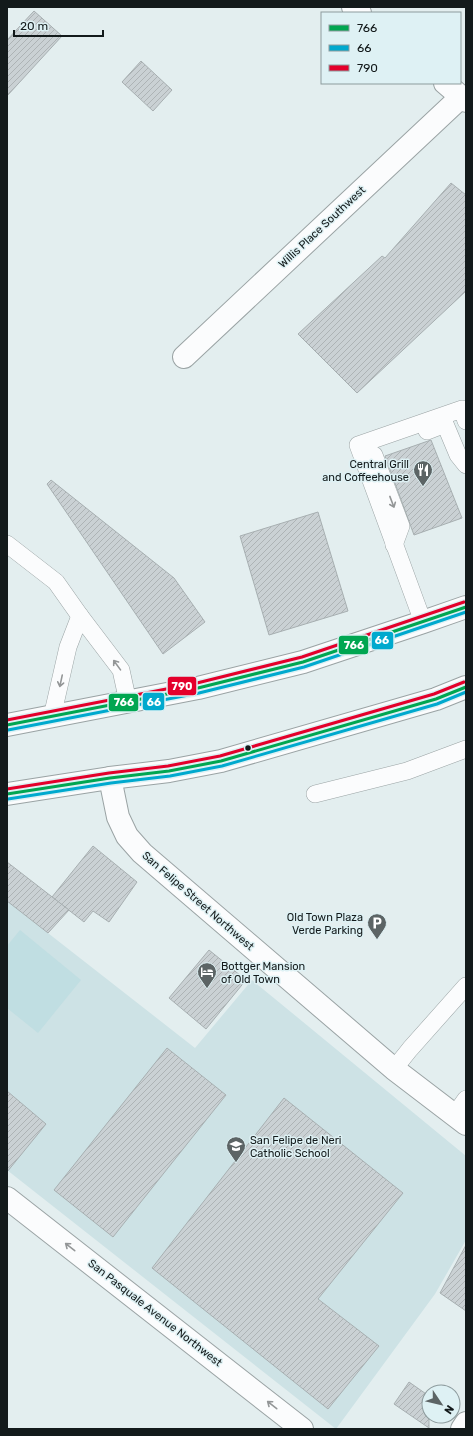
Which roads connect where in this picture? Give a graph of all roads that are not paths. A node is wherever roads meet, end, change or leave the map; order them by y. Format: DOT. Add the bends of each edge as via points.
graph roads {
  1 [pos="457,93"];
  2 [pos="184,357"];
  3 [pos="466,421"];
  4 [pos="466,465"];
  5 [pos="7,544"];
  6 [pos="394,545"];
  7 [pos="466,607"];
  8 [pos="80,616"];
  9 [pos="423,622"];
  10 [pos="466,687"];
  11 [pos="128,702"];
  12 [pos="52,717"];
  13 [pos="7,725"];
  14 [pos="466,749"];
  15 [pos="110,778"];
  16 [pos="7,794"];
  17 [pos="315,794"];
  18 [pos="466,986"];
  19 [pos="394,1069"];
  20 [pos="462,1113"];
  21 [pos="7,1198"];
  22 [pos="466,1423"];
  23 [pos="302,1429"];
  24 [pos="462,1429"];
  1 -- 2 [label="street, Willis Place Southwest"];
  3 -- 6 [label="lane" via="462,409 358,445"];
  4 -- 6 [label="lane, one-way" via="458,455 445,424 372,451 401,526"];
  5 -- 8 [label="lane" via="56,582"];
  6 -- 9 [label="lane"];
  7 -- 9 [label="street"];
  11 -- 8 [label="lane, one-way" via="121,670"];
  8 -- 12 [label="lane, one-way" via="68,647"];
  9 -- 11 [label="street" via="304,662"];
  10 -- 15 [label="street" via="436,699 221,761 169,771"];
  11 -- 12 [label="street"];
  12 -- 13 [label="street"];
  14 -- 17 [label="lane" via="407,771"];
  15 -- 16 [label="street"];
  15 -- 19 [label="street, San Felipe Street Northwest" via="118,817 127,836 142,853"];
  18 -- 19 [label="lane"];
  19 -- 20 [label="street, San Felipe Street Northwest"];
  23 -- 21 [label="street, San Pasquale Avenue Northwest, one-way"];
  22 -- 24 [label="street"];
}
